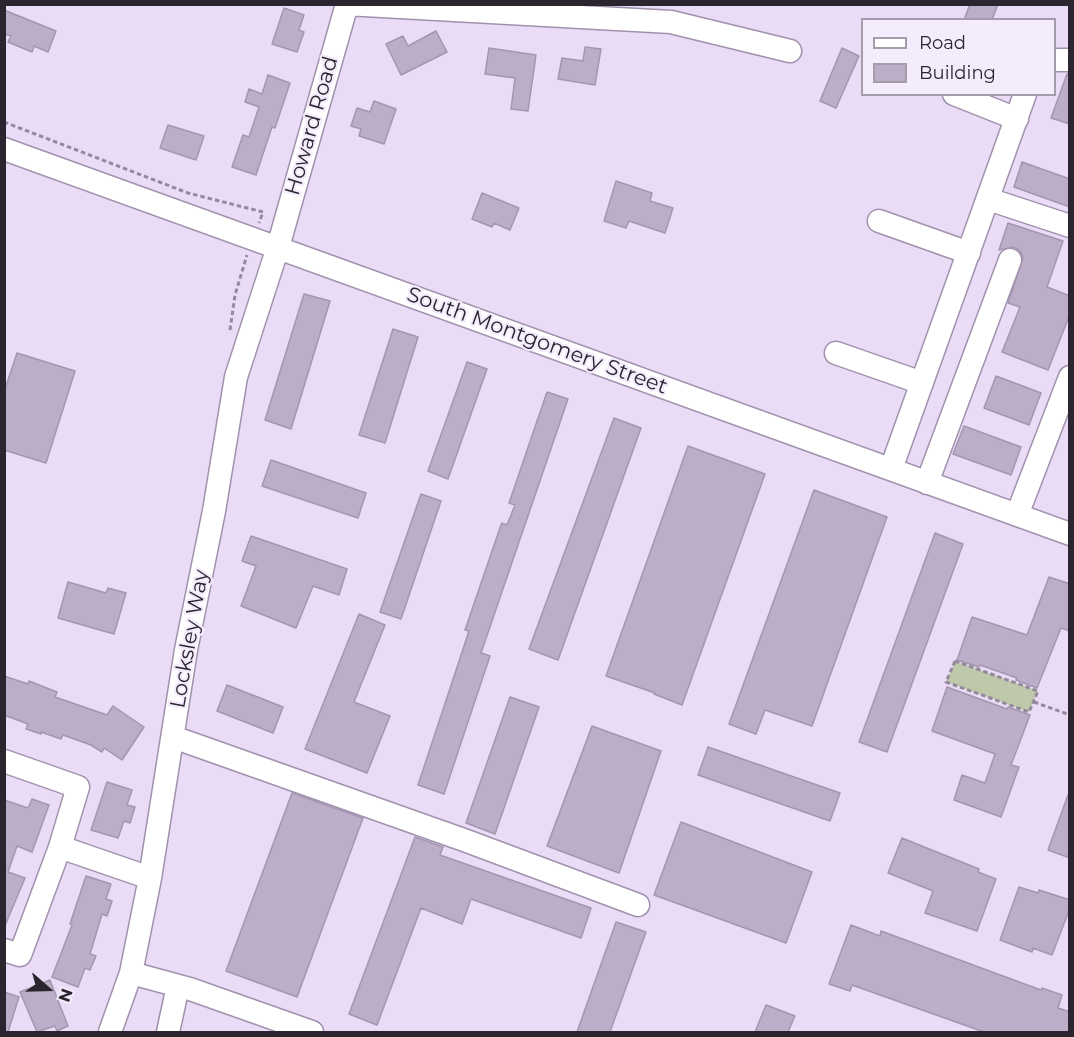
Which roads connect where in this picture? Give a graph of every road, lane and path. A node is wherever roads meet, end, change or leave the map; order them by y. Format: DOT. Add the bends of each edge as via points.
graph roads {
  1 [pos="346,5"];
  2 [pos="790,51"];
  3 [pos="959,96"];
  4 [pos="1024,96"];
  5 [pos="1017,118"];
  6 [pos="4,122"];
  7 [pos="4,149"];
  8 [pos="988,199"];
  9 [pos="263,212"];
  10 [pos="879,221"];
  11 [pos="1070,226"];
  12 [pos="278,248"];
  13 [pos="969,253"];
  14 [pos="1010,260"];
  15 [pos="244,264"];
  16 [pos="229,340"];
  17 [pos="836,353"];
  18 [pos="1070,377"];
  19 [pos="922,383"];
  20 [pos="891,469"];
  21 [pos="927,483"];
  22 [pos="1017,515"];
  23 [pos="1063,529"];
  24 [pos="1034,702"];
  25 [pos="1070,715"];
  26 [pos="173,737"];
  27 [pos="4,761"];
  28 [pos="60,848"];
  29 [pos="150,878"];
  30 [pos="638,905"];
  31 [pos="12,953"];
  32 [pos="130,973"];
  33 [pos="178,986"];
  34 [pos="110,1032"];
  35 [pos="168,1032"];
  36 [pos="312,1032"];
  1 -- 2 [label="street" via="671,22"];
  1 -- 12 [label="street, Howard Road"];
  3 -- 5 [label="street"];
  4 -- 5 [label="street"];
  5 -- 8 [label="street"];
  6 -- 9 [label="path" via="188,193"];
  7 -- 12 [label="street, South Montgomery Street"];
  8 -- 11 [label="street"];
  8 -- 13 [label="street"];
  10 -- 13 [label="street"];
  12 -- 20 [label="street, South Montgomery Street"];
  12 -- 26 [label="street, Locksley Way" via="236,377"];
  13 -- 19 [label="street"];
  14 -- 21 [label="street"];
  15 -- 16 [label="path"];
  17 -- 19 [label="street"];
  18 -- 22 [label="street"];
  19 -- 20 [label="street"];
  20 -- 21 [label="street, South Montgomery Street"];
  21 -- 22 [label="street, South Montgomery Street"];
  22 -- 23 [label="street, South Montgomery Street"];
  24 -- 24 [label="path" via="1038,691 955,661 946,682 1029,712"];
  24 -- 25 [label="path"];
  26 -- 29 [label="street, Locksley Way"];
  26 -- 30 [label="street"];
  27 -- 28 [label="street" via="78,787"];
  28 -- 29 [label="street"];
  28 -- 31 [label="street"];
  29 -- 32 [label="street, Locksley Way"];
  32 -- 33 [label="street"];
  32 -- 34 [label="street, Locksley Way"];
  33 -- 35 [label="street"];
  33 -- 36 [label="street"];
}
